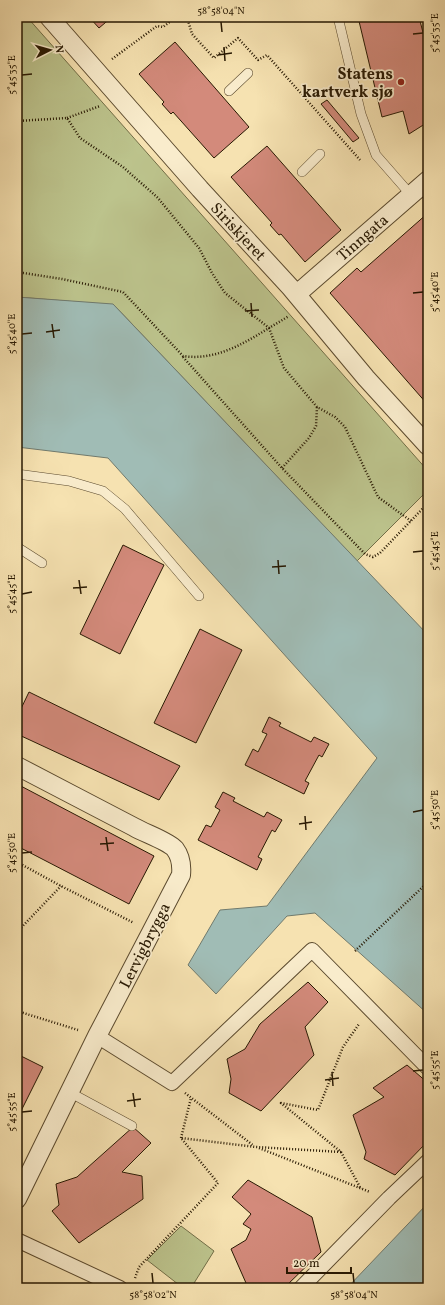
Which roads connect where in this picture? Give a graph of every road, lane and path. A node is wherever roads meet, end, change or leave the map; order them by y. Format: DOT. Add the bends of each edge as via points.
graph roads {
  1 [pos="49,17"];
  2 [pos="176,17"];
  3 [pos="186,17"];
  4 [pos="338,17"];
  5 [pos="97,71"];
  6 [pos="248,73"];
  7 [pos="229,91"];
  8 [pos="117,94"];
  9 [pos="67,118"];
  10 [pos="17,121"];
  11 [pos="320,154"];
  12 [pos="376,155"];
  13 [pos="302,172"];
  14 [pos="428,180"];
  15 [pos="411,195"];
  16 [pos="17,272"];
  17 [pos="297,294"];
  18 [pos="269,328"];
  19 [pos="183,356"];
  20 [pos="317,407"];
  21 [pos="428,446"];
  22 [pos="282,468"];
  23 [pos="17,474"];
  24 [pos="428,503"];
  25 [pos="411,522"];
  26 [pos="17,547"];
  27 [pos="42,562"];
  28 [pos="199,596"];
  29 [pos="17,766"];
  30 [pos="17,862"];
  31 [pos="22,865"];
  32 [pos="17,875"];
  33 [pos="428,882"];
  34 [pos="61,886"];
  35 [pos="17,932"];
  36 [pos="151,932"];
  37 [pos="356,951"];
  38 [pos="370,1009"];
  39 [pos="17,1011"];
  40 [pos="97,1036"];
  41 [pos="428,1068"];
  42 [pos="172,1083"];
  43 [pos="70,1092"];
  44 [pos="192,1098"];
  45 [pos="132,1126"];
  46 [pos="180,1138"];
  47 [pos="256,1147"];
  48 [pos="341,1152"];
  49 [pos="428,1161"];
  50 [pos="361,1189"];
  51 [pos="389,1198"];
  52 [pos="17,1199"];
  53 [pos="17,1240"];
  54 [pos="140,1266"];
  55 [pos="120,1288"];
  56 [pos="301,1288"];
  1 -- 5 [label="street, Siriskjeret"];
  2 -- 5 [label="path" via="163,27 157,26"];
  3 -- 12 [label="path" via="192,34 214,58 238,38 258,60 267,55 360,160"];
  4 -- 12 [label="lane" via="361,114"];
  5 -- 8 [label="street, Siriskjeret"];
  6 -- 7 [label="lane"];
  8 -- 9 [label="path" via="101,106"];
  8 -- 17 [label="street, Siriskjeret"];
  9 -- 10 [label="path"];
  9 -- 18 [label="path" via="80,138 123,167 158,198 199,248 225,293"];
  11 -- 13 [label="lane"];
  12 -- 15 [label="lane"];
  14 -- 15 [label="street, Tinngata"];
  15 -- 17 [label="street, Tinngata"];
  16 -- 19 [label="path" via="123,292"];
  17 -- 18 [label="path" via="293,312"];
  17 -- 21 [label="street, Siriskjeret" via="366,378"];
  18 -- 19 [label="path" via="228,351 194,358"];
  18 -- 20 [label="path" via="284,368"];
  19 -- 22 [label="path"];
  20 -- 22 [label="path" via="316,426 309,438"];
  20 -- 25 [label="path" via="335,417 345,427 378,497"];
  22 -- 25 [label="path" via="365,554 373,557 380,553"];
  23 -- 28 [label="lane" via="69,481 103,491 125,509"];
  24 -- 25 [label="path"];
  26 -- 27 [label="lane"];
  29 -- 36 [label="street, Lervigbrygga" via="175,848 181,860 181,875"];
  30 -- 31 [label="path"];
  31 -- 32 [label="path"];
  31 -- 34 [label="path"];
  33 -- 37 [label="path"];
  34 -- 35 [label="path"];
  34 -- 36 [label="path"];
  36 -- 40 [label="street, Lervigbrygga"];
  38 -- 41 [label="street"];
  38 -- 42 [label="street" via="312,950"];
  38 -- 48 [label="path" via="343,1047 318,1110 281,1103"];
  39 -- 40 [label="path"];
  40 -- 42 [label="street"];
  40 -- 43 [label="street, Lervigbrygga"];
  42 -- 44 [label="path"];
  43 -- 45 [label="lane"];
  43 -- 52 [label="street, Lervigbrygga"];
  44 -- 46 [label="path"];
  44 -- 47 [label="path"];
  46 -- 47 [label="path"];
  46 -- 54 [label="path" via="218,1182"];
  47 -- 48 [label="path"];
  47 -- 50 [label="path"];
  48 -- 50 [label="path"];
  49 -- 51 [label="street"];
  50 -- 51 [label="path"];
  51 -- 56 [label="street"];
  53 -- 55 [label="street"];
}
